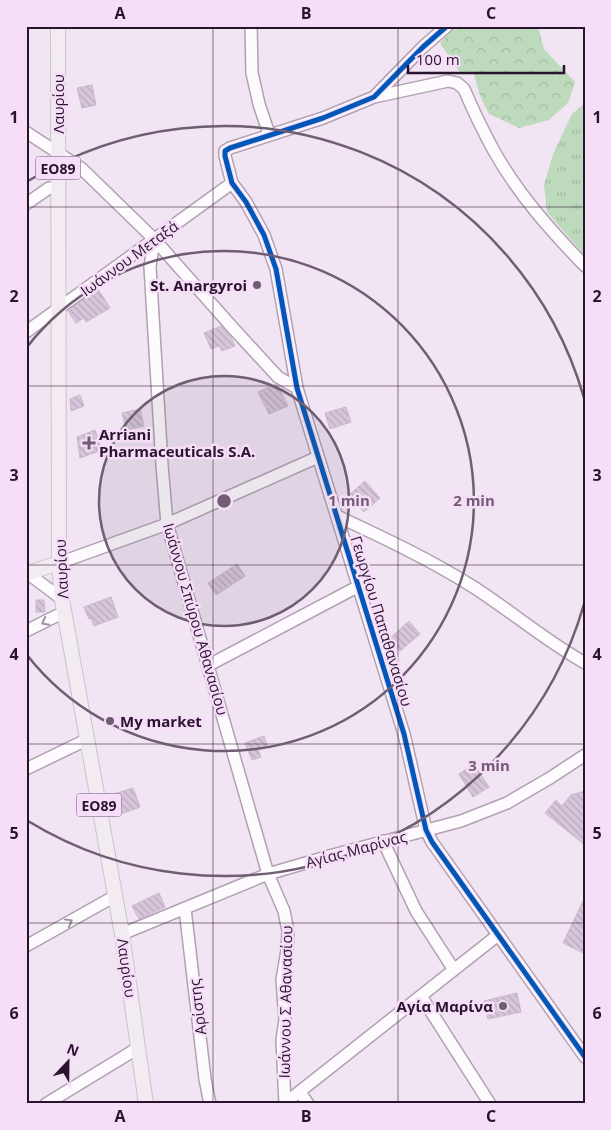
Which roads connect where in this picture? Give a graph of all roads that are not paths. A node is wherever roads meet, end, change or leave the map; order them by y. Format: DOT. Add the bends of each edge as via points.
graph roads {
  1 [pos="58,26"];
  2 [pos="251,26"];
  3 [pos="447,26"];
  4 [pos="374,97"];
  5 [pos="26,132"];
  6 [pos="269,134"];
  7 [pos="58,154"];
  8 [pos="232,183"];
  9 [pos="58,189"];
  10 [pos="26,204"];
  11 [pos="154,239"];
  12 [pos="585,266"];
  13 [pos="58,310"];
  14 [pos="26,332"];
  15 [pos="298,388"];
  16 [pos="318,457"];
  17 [pos="337,516"];
  18 [pos="167,524"];
  19 [pos="59,562"];
  20 [pos="27,572"];
  21 [pos="359,586"];
  22 [pos="63,606"];
  23 [pos="26,631"];
  24 [pos="585,663"];
  25 [pos="209,665"];
  26 [pos="88,739"];
  27 [pos="585,755"];
  28 [pos="26,769"];
  29 [pos="426,830"];
  30 [pos="383,841"];
  31 [pos="268,874"];
  32 [pos="115,896"];
  33 [pos="185,909"];
  34 [pos="122,934"];
  35 [pos="498,935"];
  36 [pos="28,942"];
  37 [pos="454,970"];
  38 [pos="420,996"];
  39 [pos="138,1048"];
  40 [pos="585,1057"];
  41 [pos="300,1092"];
  42 [pos="285,1103"];
  43 [pos="46,1104"];
  44 [pos="146,1104"];
  45 [pos="210,1104"];
  46 [pos="308,1104"];
  47 [pos="490,1104"];
  1 -- 7 [label="main road, Λαυρίου / ΕΟ89"];
  2 -- 6 [label="street" via="252,73"];
  3 -- 4 [label="street, Γεωργίου Παπαθανασίου"];
  4 -- 6 [label="street, Γεωργίου Παπαθανασίου" via="323,118"];
  4 -- 12 [label="street" via="448,81 458,82 512,180 542,220"];
  5 -- 7 [label="street"];
  6 -- 8 [label="street, Γεωργίου Παπαθανασίου" via="225,151"];
  7 -- 9 [label="main road, Λαυρίου / ΕΟ89"];
  7 -- 11 [label="street" via="81,168"];
  8 -- 11 [label="street, Ιωάννου Μεταξά"];
  8 -- 15 [label="street, Γεωργίου Παπαθανασίου" via="246,202 270,249"];
  9 -- 10 [label="street" via="49,188"];
  9 -- 13 [label="main road, Λαυρίου / ΕΟ89"];
  11 -- 13 [label="street, Ιωάννου Μεταξά"];
  11 -- 15 [label="street" via="278,377"];
  11 -- 18 [label="street, Ιωάννου Σπύρου Αθανασίου" via="150,267"];
  13 -- 14 [label="street, Ιωάννου Μεταξά"];
  13 -- 19 [label="main road, Λαυρίου / ΕΟ89"];
  15 -- 16 [label="street, Γεωργίου Παπαθανασίου"];
  16 -- 17 [label="street, Γεωργίου Παπαθανασίου"];
  16 -- 18 [label="street"];
  17 -- 21 [label="street, Γεωργίου Παπαθανασίου"];
  17 -- 24 [label="street" via="433,562"];
  18 -- 19 [label="street"];
  18 -- 25 [label="street, Ιωάννου Σπύρου Αθανασίου"];
  19 -- 20 [label="main road"];
  19 -- 22 [label="main road, Λαυρίου / ΕΟ89"];
  20 -- 22 [label="street"];
  21 -- 25 [label="street"];
  21 -- 29 [label="street, Γεωργίου Παπαθανασίου" via="404,734"];
  22 -- 23 [label="street, one-way"];
  22 -- 26 [label="main road, Λαυρίου / ΕΟ89"];
  25 -- 31 [label="street, Ιωάννου Σπύρου Αθανασίου"];
  26 -- 28 [label="street"];
  26 -- 32 [label="main road, Λαυρίου / ΕΟ89"];
  27 -- 29 [label="street, Αγίας Μαρίνας" via="507,803 461,821"];
  29 -- 30 [label="street, Αγίας Μαρίνας"];
  29 -- 35 [label="street, Γεωργίου Παπαθανασίου"];
  30 -- 31 [label="street, Αγίας Μαρίνας"];
  30 -- 37 [label="street" via="416,911"];
  31 -- 33 [label="street, Αγίας Μαρίνας"];
  31 -- 42 [label="street, Ιωάννου Σ Αθανασίου" via="288,931 282,980"];
  32 -- 34 [label="main road, Λαυρίου / ΕΟ89"];
  36 -- 32 [label="street, one-way"];
  33 -- 34 [label="street, Αγίας Μαρίνας"];
  33 -- 45 [label="street, Αρίστης"];
  34 -- 39 [label="main road, Λαυρίου / ΕΟ89"];
  35 -- 37 [label="street"];
  35 -- 40 [label="street, Γεωργίου Παπαθανασίου"];
  37 -- 38 [label="street"];
  38 -- 41 [label="street"];
  38 -- 47 [label="street"];
  39 -- 43 [label="street"];
  39 -- 44 [label="main road, Λαυρίου / ΕΟ89"];
  41 -- 42 [label="street"];
  41 -- 46 [label="street"];
}
